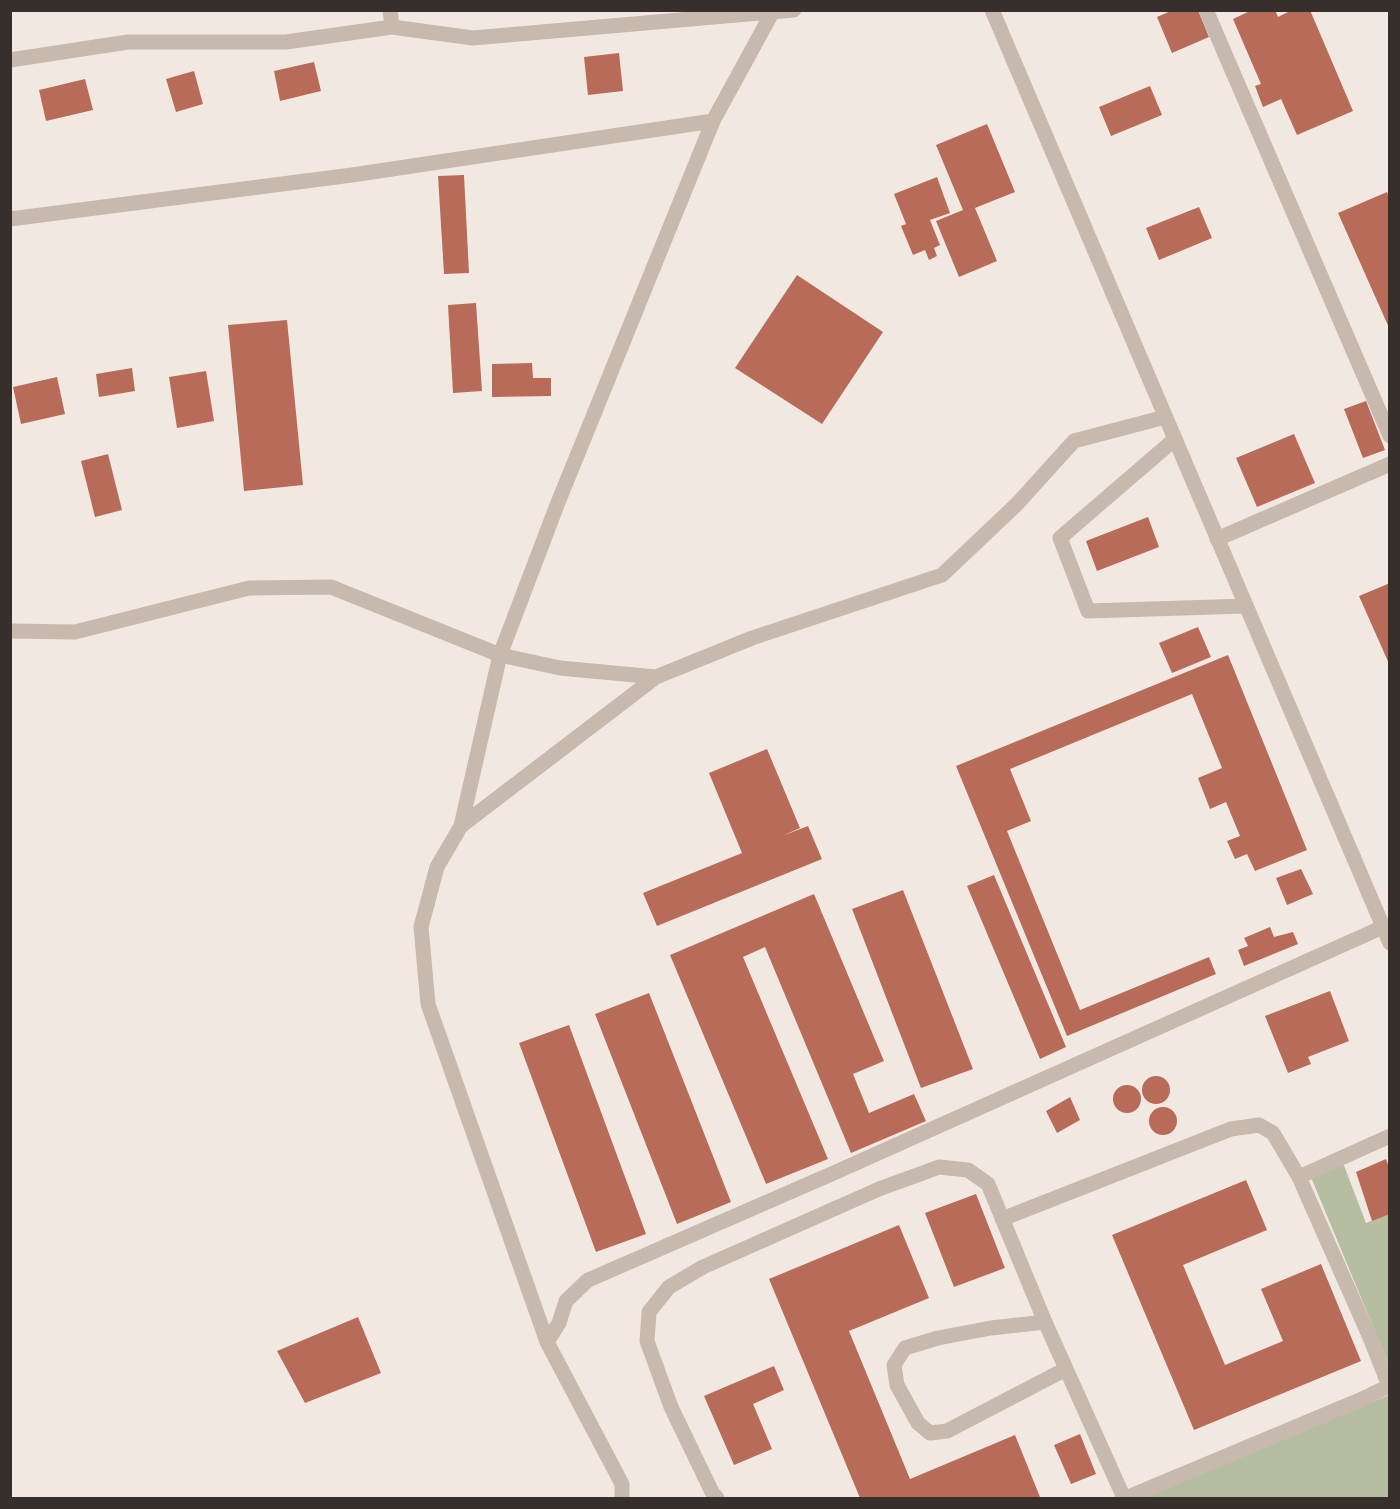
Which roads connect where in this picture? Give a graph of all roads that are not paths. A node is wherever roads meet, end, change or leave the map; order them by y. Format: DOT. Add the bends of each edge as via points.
graph roads {
  1 [pos="390,10"];
  2 [pos="794,10"];
  3 [pos="992,10"];
  4 [pos="1206,10"];
  5 [pos="772,13"];
  6 [pos="392,27"];
  7 [pos="10,60"];
  8 [pos="713,122"];
  9 [pos="10,219"];
  10 [pos="1165,417"];
  11 [pos="1389,436"];
  12 [pos="1174,439"];
  13 [pos="1389,464"];
  14 [pos="1217,539"];
  15 [pos="1246,606"];
  16 [pos="10,631"];
  17 [pos="500,655"];
  18 [pos="656,677"];
  19 [pos="461,826"];
  20 [pos="1383,927"];
  21 [pos="1389,944"];
  22 [pos="1389,1136"];
  23 [pos="1299,1177"];
  24 [pos="1002,1219"];
  25 [pos="1045,1322"];
  26 [pos="547,1342"];
  27 [pos="1066,1369"];
  28 [pos="1389,1386"];
  29 [pos="622,1498"];
  30 [pos="717,1498"];
  31 [pos="1125,1498"];
  1 -- 6 [label="street"];
  2 -- 5 [label="street"];
  3 -- 10 [label="street"];
  4 -- 11 [label="street"];
  5 -- 6 [label="street" via="473,38"];
  5 -- 8 [label="street"];
  6 -- 7 [label="street" via="286,42 128,42"];
  8 -- 9 [label="street" via="352,175"];
  8 -- 17 [label="street"];
  10 -- 12 [label="street"];
  10 -- 18 [label="street" via="1074,441 1017,504 942,575 752,638"];
  12 -- 14 [label="street"];
  12 -- 15 [label="street" via="1060,538 1088,611"];
  13 -- 14 [label="street"];
  14 -- 15 [label="street"];
  15 -- 20 [label="street"];
  16 -- 17 [label="street" via="75,632 249,588 331,587"];
  17 -- 18 [label="street" via="560,668"];
  17 -- 19 [label="street"];
  18 -- 19 [label="street"];
  19 -- 26 [label="street" via="437,867 421,927 428,1005"];
  20 -- 21 [label="street"];
  20 -- 26 [label="street" via="588,1280 566,1301"];
  22 -- 23 [label="street"];
  23 -- 24 [label="street" via="1273,1133 1259,1125 1231,1129"];
  23 -- 28 [label="street"];
  24 -- 25 [label="street"];
  24 -- 30 [label="street" via="987,1184 969,1170 939,1167 776,1233 669,1287 649,1312 647,1341 671,1407"];
  25 -- 27 [label="street"];
  25 -- 27 [label="street" via="938,1338 905,1348 894,1365 897,1385 918,1423 930,1433 947,1431"];
  26 -- 29 [label="street" via="622,1484"];
  27 -- 31 [label="street"];
  28 -- 31 [label="street"];
}
